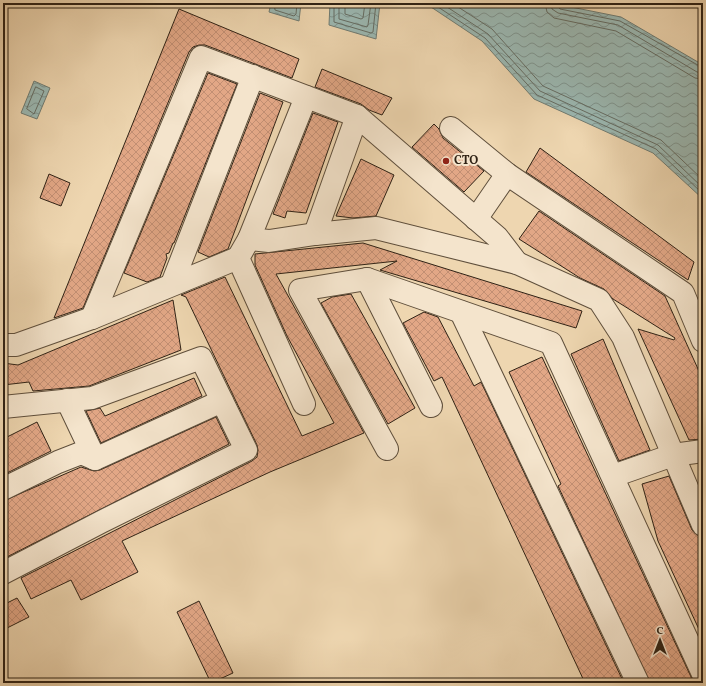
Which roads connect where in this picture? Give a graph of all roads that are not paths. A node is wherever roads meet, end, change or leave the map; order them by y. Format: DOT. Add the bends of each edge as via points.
graph roads {
  1 [pos="253,76"];
  2 [pos="306,97"];
  3 [pos="357,116"];
  4 [pos="451,128"];
  5 [pos="506,174"];
  6 [pos="476,219"];
  7 [pos="315,234"];
  8 [pos="244,248"];
  9 [pos="517,263"];
  10 [pos="367,279"];
  11 [pos="172,284"];
  12 [pos="461,312"];
  13 [pos="92,318"];
  14 [pos="703,341"];
  15 [pos="3,345"];
  16 [pos="67,400"];
  17 [pos="222,401"];
  18 [pos="304,404"];
  19 [pos="431,406"];
  20 [pos="3,408"];
  21 [pos="387,449"];
  22 [pos="703,451"];
  23 [pos="673,455"];
  24 [pos="95,460"];
  25 [pos="613,476"];
  26 [pos="3,489"];
  27 [pos="703,526"];
  28 [pos="3,573"];
  29 [pos="703,674"];
  30 [pos="638,683"];
  1 -- 2 [label="lane"];
  1 -- 11 [label="lane"];
  1 -- 13 [label="lane" via="201,57"];
  2 -- 3 [label="lane"];
  2 -- 8 [label="lane"];
  3 -- 6 [label="lane"];
  3 -- 7 [label="lane"];
  4 -- 5 [label="lane"];
  5 -- 6 [label="lane"];
  5 -- 14 [label="lane" via="683,293"];
  6 -- 9 [label="lane" via="497,237"];
  7 -- 8 [label="lane" via="269,241"];
  7 -- 9 [label="lane" via="376,228"];
  8 -- 11 [label="lane"];
  8 -- 18 [label="lane"];
  9 -- 23 [label="lane" via="599,300 623,337"];
  10 -- 12 [label="lane"];
  10 -- 19 [label="lane"];
  10 -- 21 [label="lane" via="300,290"];
  11 -- 13 [label="lane"];
  12 -- 25 [label="lane" via="551,343"];
  12 -- 30 [label="lane"];
  13 -- 15 [label="lane" via="16,345"];
  16 -- 17 [label="lane" via="92,398 201,358"];
  16 -- 20 [label="lane"];
  16 -- 24 [label="lane"];
  17 -- 24 [label="lane"];
  17 -- 28 [label="lane" via="246,450"];
  22 -- 23 [label="lane"];
  23 -- 25 [label="lane"];
  23 -- 27 [label="lane"];
  24 -- 26 [label="lane" via="81,453"];
  25 -- 29 [label="lane"];
}
